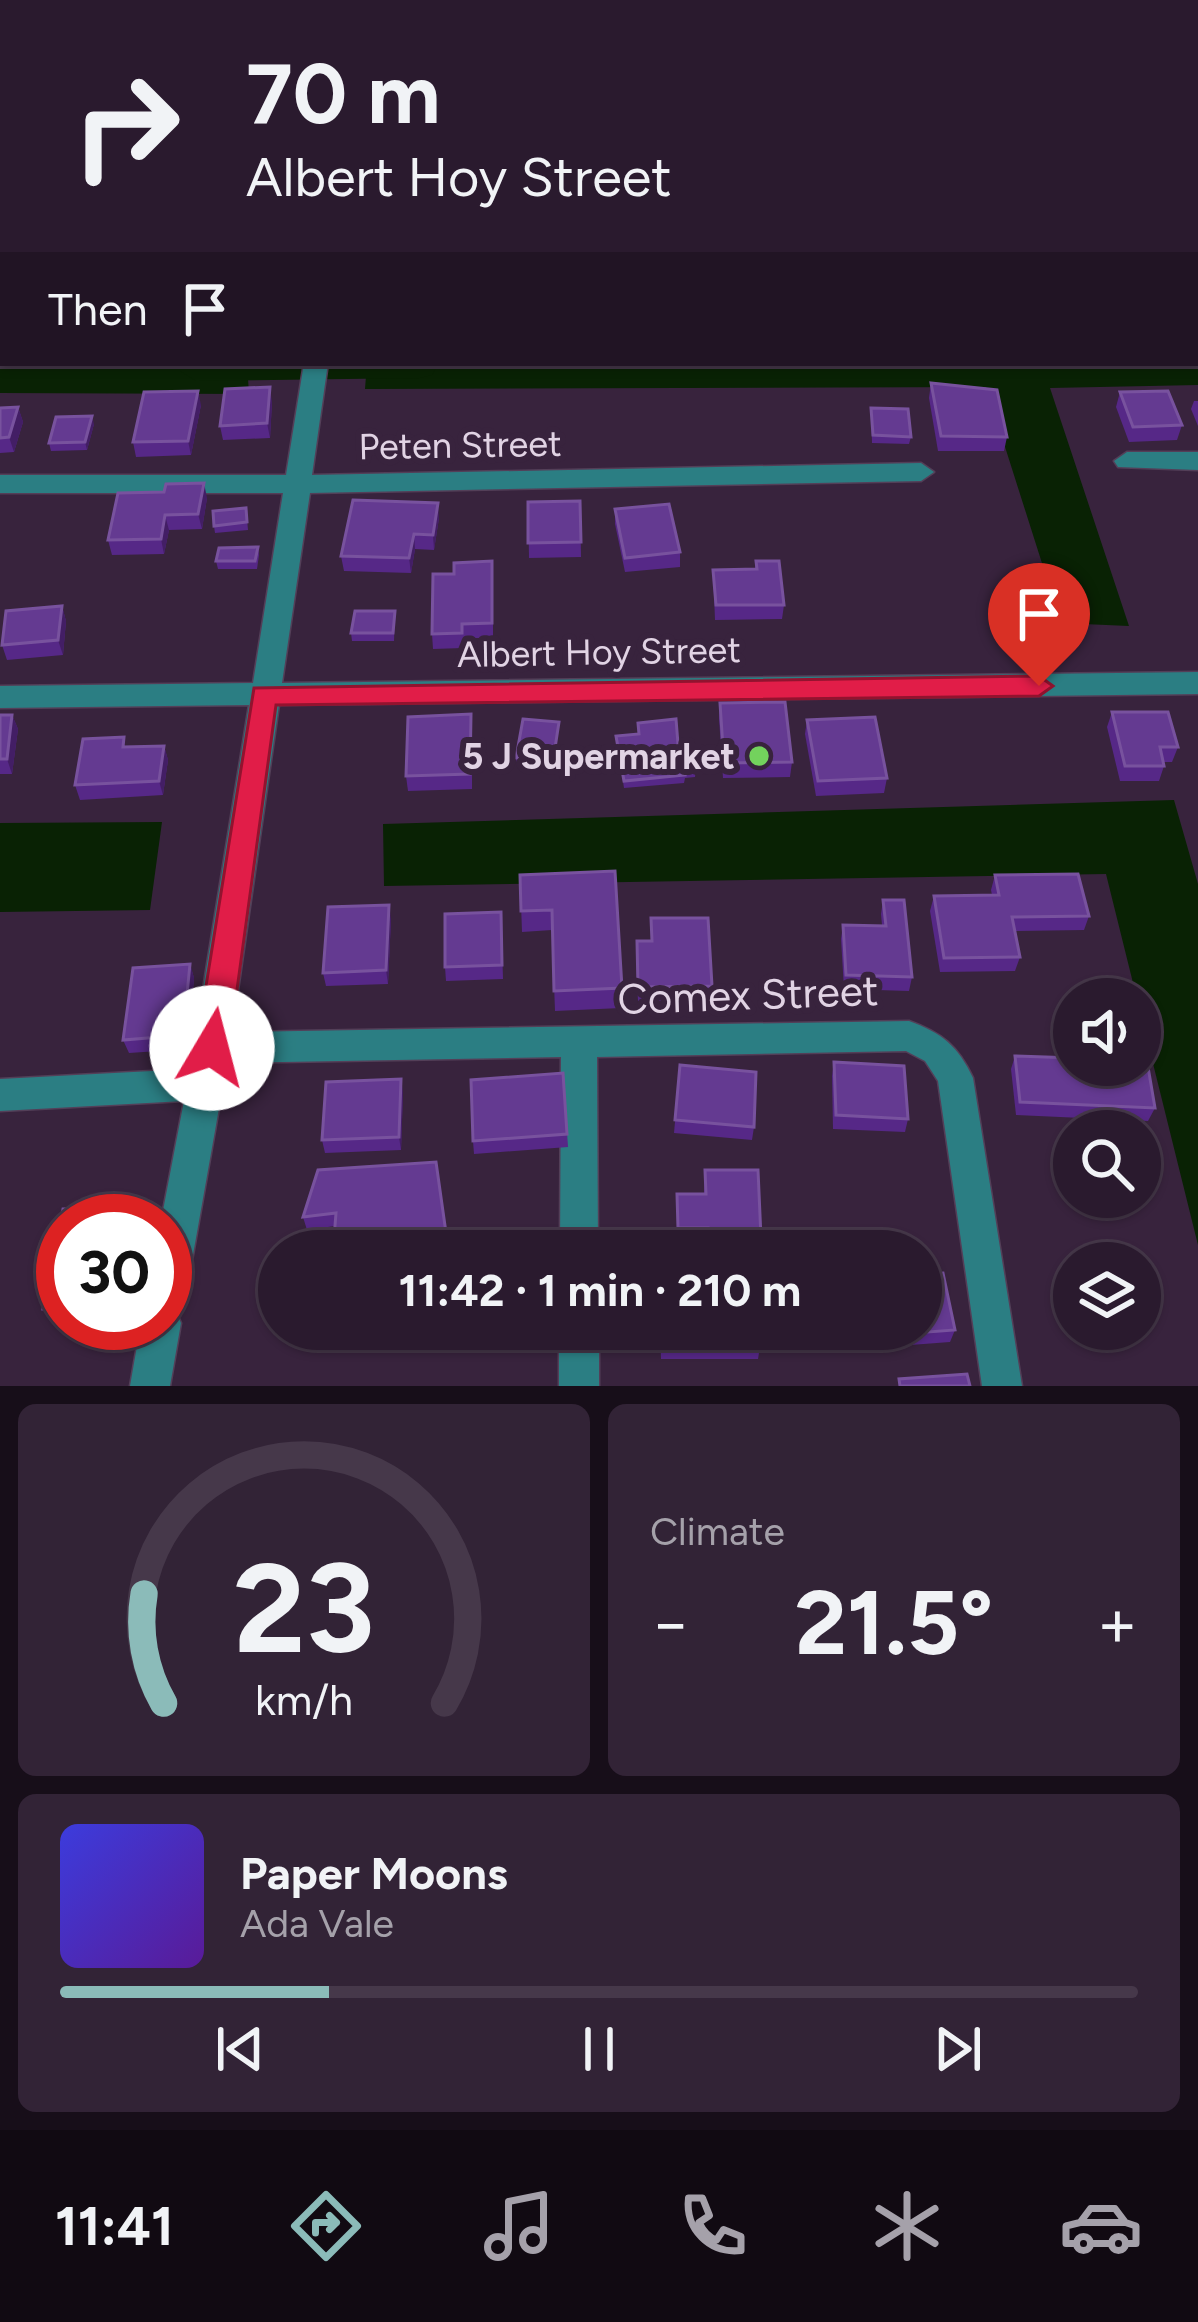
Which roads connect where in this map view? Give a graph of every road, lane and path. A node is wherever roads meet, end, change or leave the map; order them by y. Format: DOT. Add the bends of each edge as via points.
graph roads {
  1 [pos="314,375"];
  2 [pos="1127,461"];
  3 [pos="1198,461"];
  4 [pos="921,472"];
  5 [pos="0,484"];
  6 [pos="297,484"];
  7 [pos="1198,683"];
  8 [pos="264,695"];
  9 [pos="0,697"];
  10 [pos="580,1045"];
  11 [pos="207,1066"];
  12 [pos="0,1095"];
  13 [pos="184,1194"];
  14 [pos="579,1230"];
  15 [pos="156,1350"];
  16 [pos="579,1350"];
  17 [pos="150,1386"];
  18 [pos="579,1386"];
  19 [pos="1002,1386"];
  1 -- 6 [label="street"];
  2 -- 3 [label="street"];
  4 -- 6 [label="street, Peten Street"];
  5 -- 6 [label="street, Peten Street"];
  6 -- 8 [label="street"];
  7 -- 8 [label="street, Albert Hoy Street"];
  8 -- 9 [label="street, Albert Hoy Street"];
  8 -- 11 [label="street"];
  10 -- 11 [label="street, Comex Street"];
  10 -- 14 [label="street"];
  10 -- 19 [label="street, Comex Street" via="909,1036 938,1050 955,1078"];
  11 -- 12 [label="street, Comex Street"];
  11 -- 13 [label="street"];
  15 -- 17 [label="street"];
  16 -- 18 [label="street"];
}
